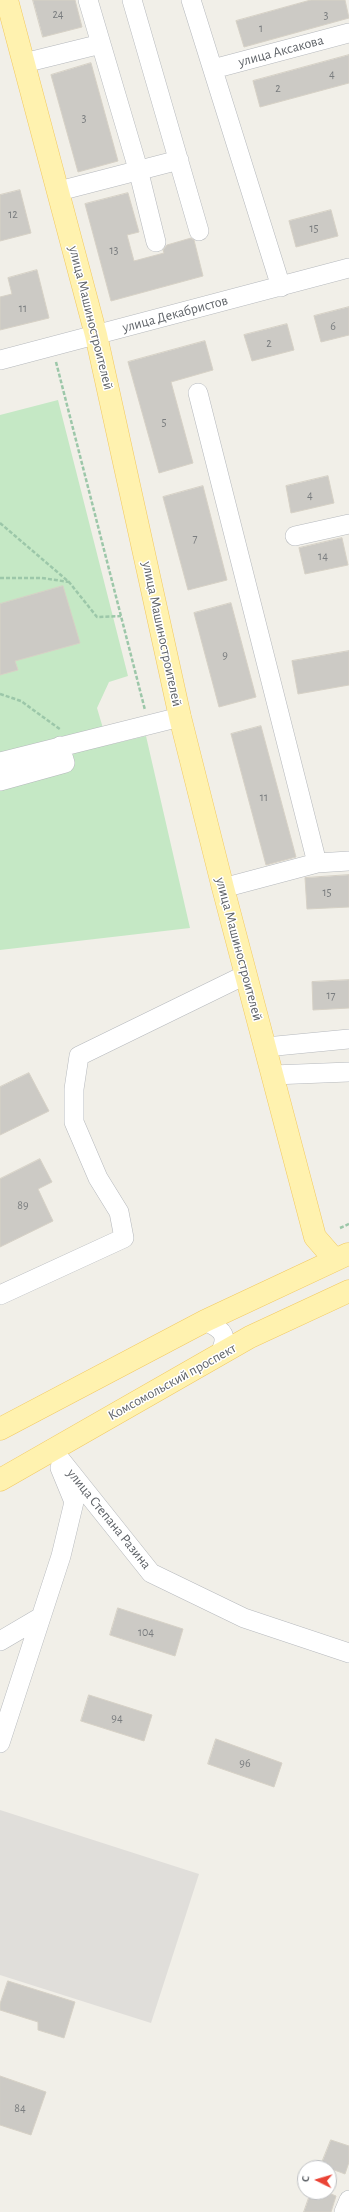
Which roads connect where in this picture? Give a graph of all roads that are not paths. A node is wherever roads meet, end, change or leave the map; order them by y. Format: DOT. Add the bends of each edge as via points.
graph roads {
  1 [pos="7,0"];
  2 [pos="88,0"];
  3 [pos="132,0"];
  4 [pos="191,0"];
  5 [pos="349,33"];
  6 [pos="101,44"];
  7 [pos="24,63"];
  8 [pos="213,69"];
  9 [pos="179,160"];
  10 [pos="138,169"];
  11 [pos="59,191"];
  12 [pos="199,231"];
  13 [pos="156,242"];
  14 [pos="349,268"];
  15 [pos="281,287"];
  16 [pos="96,335"];
  17 [pos="0,360"];
  18 [pos="198,393"];
  19 [pos="349,524"];
  20 [pos="295,536"];
  21 [pos="180,717"];
  22 [pos="69,744"];
  23 [pos="0,762"];
  24 [pos="0,781"];
  25 [pos="349,861"];
  26 [pos="317,863"];
  27 [pos="223,888"];
  28 [pos="245,975"];
  29 [pos="349,1039"];
  30 [pos="266,1047"];
  31 [pos="349,1072"];
  32 [pos="273,1075"];
  33 [pos="342,1257"];
  34 [pos="349,1291"];
  35 [pos="0,1295"];
  36 [pos="235,1307"];
  37 [pos="205,1321"];
  38 [pos="250,1337"];
  39 [pos="219,1356"];
  40 [pos="0,1429"];
  41 [pos="52,1449"];
  42 [pos="0,1480"];
  43 [pos="41,1617"];
  44 [pos="0,1641"];
  45 [pos="349,1653"];
  46 [pos="0,1743"];
  47 [pos="349,2200"];
  48 [pos="344,2212"];
  1 -- 7 [label="main road, улица Машиностроителей"];
  2 -- 6 [label="street"];
  3 -- 9 [label="street"];
  4 -- 8 [label="street"];
  5 -- 8 [label="street, улица Аксакова"];
  6 -- 7 [label="street"];
  6 -- 10 [label="street"];
  7 -- 11 [label="main road, улица Машиностроителей"];
  8 -- 15 [label="street"];
  9 -- 10 [label="street"];
  9 -- 12 [label="street"];
  10 -- 11 [label="street"];
  10 -- 13 [label="street"];
  11 -- 16 [label="main road, улица Машиностроителей"];
  14 -- 15 [label="street, улица Декабристов"];
  15 -- 16 [label="street, улица Декабристов"];
  16 -- 17 [label="street, улица Декабристов"];
  16 -- 21 [label="main road, улица Машиностроителей"];
  18 -- 26 [label="street"];
  19 -- 20 [label="street"];
  21 -- 22 [label="street"];
  21 -- 27 [label="main road, улица Машиностроителей"];
  22 -- 23 [label="street"];
  22 -- 24 [label="street" via="65,763"];
  25 -- 26 [label="street"];
  26 -- 27 [label="street"];
  27 -- 28 [label="main road, улица Машиностроителей"];
  28 -- 30 [label="main road, улица Машиностроителей"];
  28 -- 35 [label="street" via="79,1056 74,1089 74,1122 98,1178 119,1212 124,1238"];
  29 -- 30 [label="street"];
  30 -- 32 [label="main road, улица Машиностроителей"];
  31 -- 32 [label="street"];
  32 -- 33 [label="main road, улица Машиностроителей" via="314,1237"];
  33 -- 36 [label="main road"];
  34 -- 38 [label="main road, Комсомольский проспект"];
  36 -- 37 [label="main road"];
  36 -- 38 [label="main road" via="231,1327 240,1337"];
  37 -- 39 [label="street" via="217,1326 224,1335 225,1344"];
  37 -- 40 [label="main road"];
  38 -- 39 [label="main road, Комсомольский проспект"];
  39 -- 41 [label="main road, Комсомольский проспект"];
  41 -- 42 [label="main road, Комсомольский проспект"];
  41 -- 43 [label="street" via="74,1502 61,1556"];
  41 -- 45 [label="street, улица Степана Разина" via="151,1573 244,1618"];
  43 -- 44 [label="street"];
  43 -- 46 [label="street"];
  47 -- 48 [label="street"];
}
